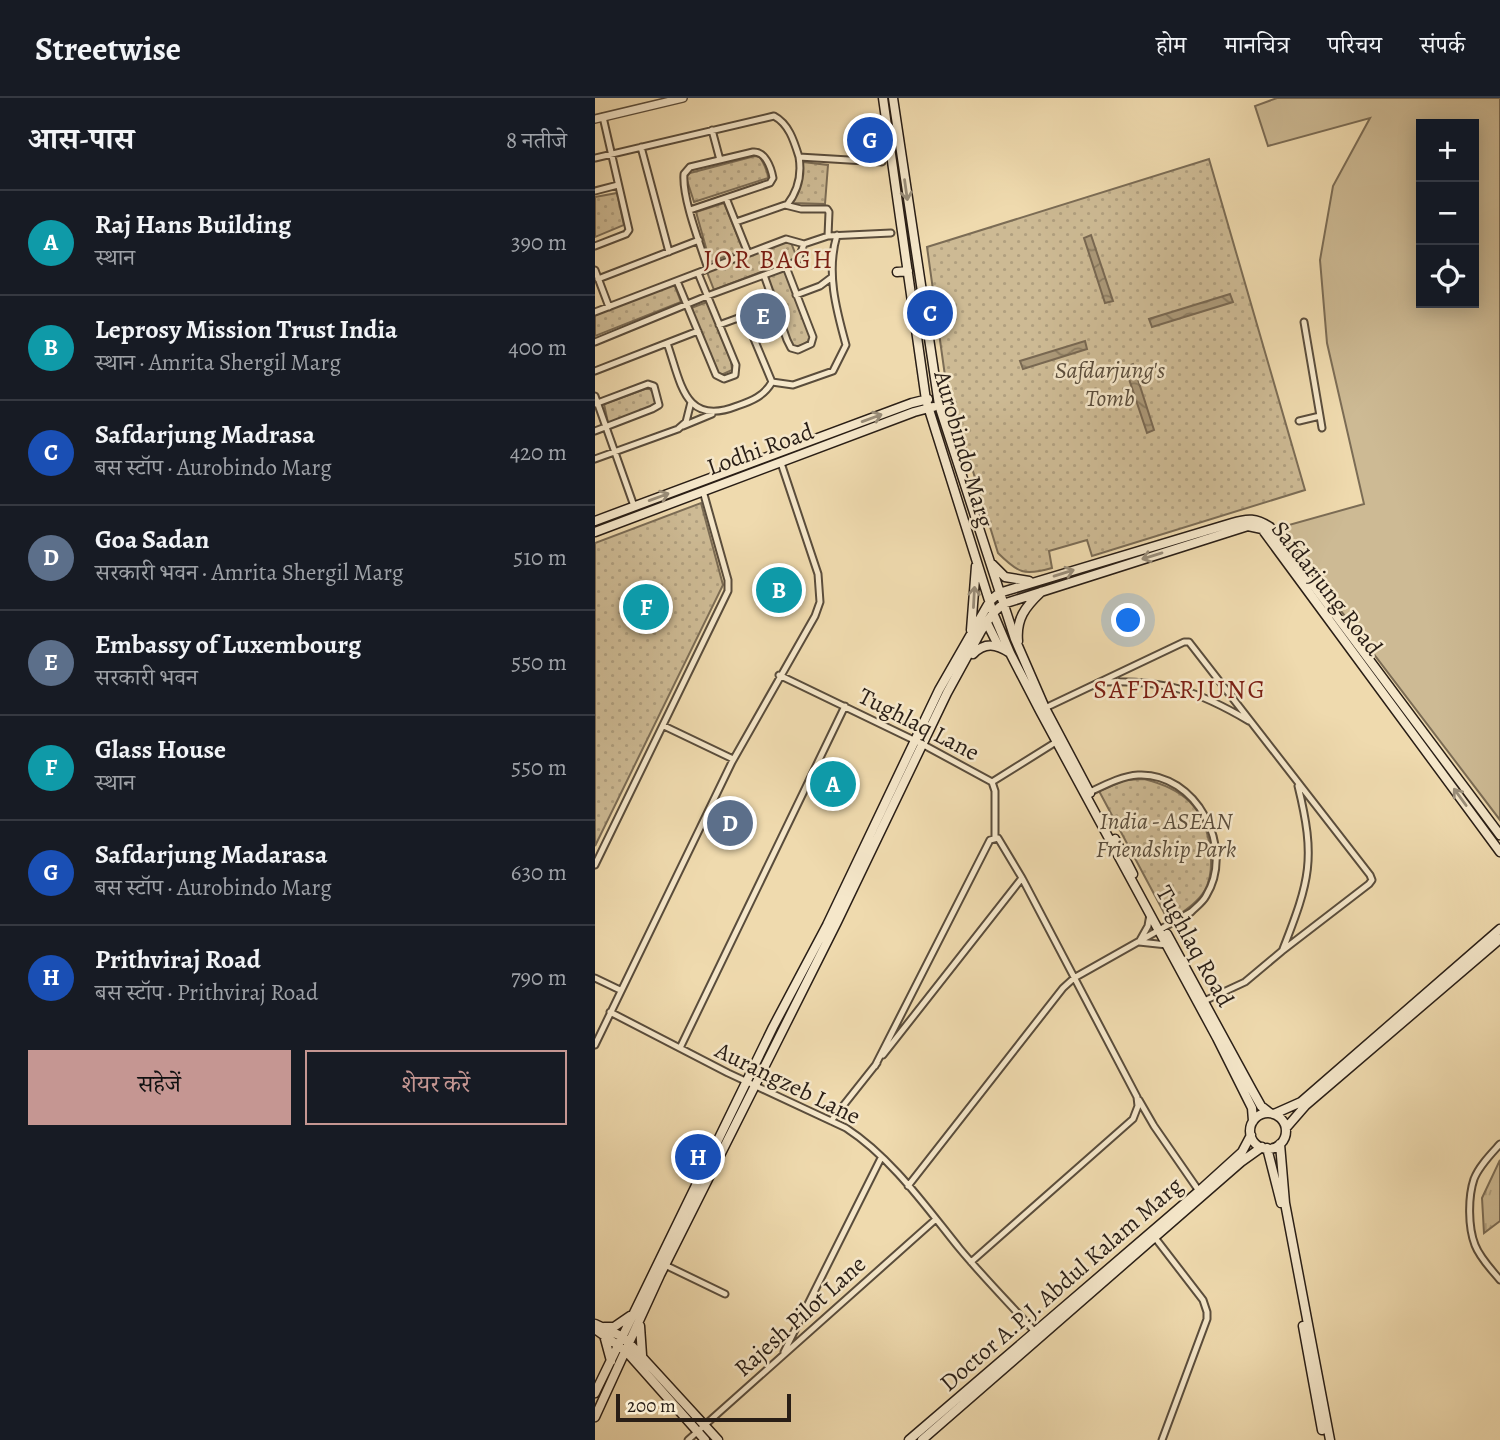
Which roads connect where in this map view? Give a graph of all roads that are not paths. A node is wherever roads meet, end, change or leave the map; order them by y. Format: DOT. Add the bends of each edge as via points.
graph roads {
  1 [pos="683,98"];
  2 [pos="883,98"];
  3 [pos="893,98"];
  4 [pos="873,99"];
  5 [pos="599,118"];
  6 [pos="712,130"];
  7 [pos="641,148"];
  8 [pos="611,155"];
  9 [pos="799,157"];
  10 [pos="595,158"];
  11 [pos="720,160"];
  12 [pos="882,162"];
  13 [pos="618,186"];
  14 [pos="595,191"];
  15 [pos="726,198"];
  16 [pos="787,205"];
  17 [pos="690,210"];
  18 [pos="736,222"];
  19 [pos="891,233"];
  20 [pos="837,235"];
  21 [pos="828,236"];
  22 [pos="699,240"];
  23 [pos="804,244"];
  24 [pos="595,246"];
  25 [pos="669,252"];
  26 [pos="748,253"];
  27 [pos="786,267"];
  28 [pos="708,269"];
  29 [pos="595,270"];
  30 [pos="908,271"];
  31 [pos="897,272"];
  32 [pos="698,273"];
  33 [pos="764,275"];
  34 [pos="832,276"];
  35 [pos="598,279"];
  36 [pos="677,281"];
  37 [pos="796,295"];
  38 [pos="707,296"];
  39 [pos="686,304"];
  40 [pos="774,305"];
  41 [pos="609,307"];
  42 [pos="595,312"];
  43 [pos="744,315"];
  44 [pos="1304,322"];
  45 [pos="719,325"];
  46 [pos="698,331"];
  47 [pos="595,342"];
  48 [pos="667,343"];
  49 [pos="595,371"];
  50 [pos="772,382"];
  51 [pos="595,396"];
  52 [pos="938,401"];
  53 [pos="691,402"];
  54 [pos="596,403"];
  55 [pos="927,404"];
  56 [pos="715,413"];
  57 [pos="1320,416"];
  58 [pos="1299,421"];
  59 [pos="607,426"];
  60 [pos="683,426"];
  61 [pos="1322,428"];
  62 [pos="595,431"];
  63 [pos="616,452"];
  64 [pos="595,459"];
  65 [pos="781,463"];
  66 [pos="703,491"];
  67 [pos="634,506"];
  68 [pos="595,521"];
  69 [pos="595,532"];
  70 [pos="988,559"];
  71 [pos="976,560"];
  72 [pos="1093,564"];
  73 [pos="1095,574"];
  74 [pos="1035,582"];
  75 [pos="1043,590"];
  76 [pos="999,593"];
  77 [pos="990,601"];
  78 [pos="1003,604"];
  79 [pos="993,613"];
  80 [pos="988,623"];
  81 [pos="971,633"];
  82 [pos="999,647"];
  83 [pos="1020,650"];
  84 [pos="1010,653"];
  85 [pos="967,661"];
  86 [pos="779,675"];
  87 [pos="1102,682"];
  88 [pos="845,706"];
  89 [pos="1043,709"];
  90 [pos="1252,723"];
  91 [pos="664,726"];
  92 [pos="919,742"];
  93 [pos="1056,742"];
  94 [pos="733,759"];
  95 [pos="992,782"];
  96 [pos="1297,783"];
  97 [pos="1087,793"];
  98 [pos="1500,835"];
  99 [pos="995,837"];
  100 [pos="1500,852"];
  101 [pos="595,865"];
  102 [pos="1023,878"];
  103 [pos="1150,914"];
  104 [pos="1500,929"];
  105 [pos="1162,930"];
  106 [pos="1500,939"];
  107 [pos="1139,942"];
  108 [pos="1167,945"];
  109 [pos="1282,951"];
  110 [pos="595,978"];
  111 [pos="1075,978"];
  112 [pos="620,990"];
  113 [pos="1202,1002"];
  114 [pos="610,1012"];
  115 [pos="595,1045"];
  116 [pos="680,1048"];
  117 [pos="875,1066"];
  118 [pos="751,1084"];
  119 [pos="1137,1097"];
  120 [pos="1272,1114"];
  121 [pos="831,1121"];
  122 [pos="1253,1121"];
  123 [pos="1286,1128"];
  124 [pos="1251,1135"];
  125 [pos="1280,1144"];
  126 [pos="1500,1144"];
  127 [pos="1264,1148"];
  128 [pos="881,1158"];
  129 [pos="1239,1159"];
  130 [pos="908,1186"];
  131 [pos="1199,1191"];
  132 [pos="936,1219"];
  133 [pos="1156,1239"];
  134 [pos="971,1262"];
  135 [pos="665,1265"];
  136 [pos="1500,1280"];
  137 [pos="725,1294"];
  138 [pos="635,1311"];
  139 [pos="641,1321"];
  140 [pos="596,1326"];
  141 [pos="604,1335"];
  142 [pos="1038,1335"];
  143 [pos="625,1344"];
  144 [pos="782,1355"];
  145 [pos="611,1361"];
  146 [pos="645,1361"];
  147 [pos="649,1374"];
  148 [pos="614,1375"];
  149 [pos="595,1393"];
  150 [pos="595,1417"];
  151 [pos="700,1428"];
  152 [pos="688,1440"];
  153 [pos="705,1440"];
  154 [pos="717,1440"];
  155 [pos="909,1440"];
  156 [pos="922,1440"];
  157 [pos="1162,1440"];
  158 [pos="1324,1440"];
  159 [pos="1330,1440"];
  1 -- 5 [label="street"];
  2 -- 4 [label="main road"];
  2 -- 30 [label="main road, Aurobindo Marg"];
  3 -- 52 [label="main road, Aurobindo Marg, one-way" via="903,138"];
  5 -- 8 [label="street"];
  6 -- 7 [label="street"];
  6 -- 9 [label="street" via="774,116 789,130"];
  6 -- 11 [label="street"];
  7 -- 8 [label="street"];
  7 -- 25 [label="street"];
  8 -- 10 [label="street"];
  8 -- 13 [label="street"];
  9 -- 12 [label="street"];
  9 -- 16 [label="street" via="798,186"];
  11 -- 15 [label="street" via="761,153 773,177 770,183"];
  11 -- 17 [label="street" via="686,170"];
  13 -- 14 [label="street"];
  13 -- 24 [label="street" via="629,230"];
  15 -- 17 [label="street"];
  15 -- 18 [label="street"];
  16 -- 18 [label="street"];
  16 -- 21 [label="street" via="827,209"];
  17 -- 22 [label="street"];
  18 -- 26 [label="street"];
  19 -- 20 [label="street"];
  20 -- 21 [label="street"];
  20 -- 34 [label="street"];
  21 -- 23 [label="street"];
  22 -- 25 [label="street"];
  22 -- 28 [label="street"];
  23 -- 26 [label="street" via="786,239"];
  23 -- 27 [label="street" via="798,260"];
  25 -- 35 [label="street"];
  26 -- 28 [label="street"];
  27 -- 33 [label="street"];
  27 -- 37 [label="street"];
  28 -- 32 [label="street"];
  29 -- 35 [label="street"];
  30 -- 31 [label="main road"];
  30 -- 55 [label="main road, Aurobindo Marg"];
  32 -- 36 [label="street"];
  32 -- 38 [label="street"];
  33 -- 38 [label="street"];
  33 -- 40 [label="street"];
  34 -- 37 [label="street"];
  34 -- 50 [label="street" via="846,345 836,368 793,385"];
  35 -- 41 [label="street"];
  36 -- 39 [label="street"];
  36 -- 41 [label="street"];
  37 -- 40 [label="street" via="813,337 807,346 791,348"];
  38 -- 39 [label="street"];
  38 -- 45 [label="street"];
  39 -- 46 [label="street"];
  39 -- 47 [label="street"];
  40 -- 43 [label="street"];
  41 -- 42 [label="street"];
  43 -- 45 [label="street"];
  43 -- 50 [label="street"];
  44 -- 57 [label="street"];
  45 -- 46 [label="street" via="736,365 730,378 716,375"];
  46 -- 48 [label="street"];
  48 -- 49 [label="street"];
  48 -- 53 [label="street"];
  50 -- 56 [label="street" via="756,399"];
  51 -- 54 [label="street"];
  52 -- 55 [label="main road, Lodhi Road"];
  52 -- 70 [label="main road, Aurobindo Marg"];
  53 -- 56 [label="street"];
  53 -- 60 [label="street"];
  54 -- 59 [label="street"];
  54 -- 59 [label="street" via="648,384 655,388 656,407"];
  55 -- 65 [label="main road, Lodhi Road"];
  67 -- 55 [label="main road, Lodhi Road, one-way" via="912,403"];
  55 -- 71 [label="main road, Aurobindo Marg"];
  56 -- 60 [label="street"];
  57 -- 58 [label="street"];
  57 -- 61 [label="street"];
  59 -- 62 [label="street"];
  59 -- 63 [label="street"];
  60 -- 63 [label="street"];
  63 -- 64 [label="street"];
  63 -- 67 [label="street"];
  65 -- 66 [label="main road, Lodhi Road"];
  65 -- 86 [label="street" via="821,589 815,616"];
  66 -- 69 [label="main road, Lodhi Road"];
  66 -- 91 [label="street" via="728,591"];
  67 -- 68 [label="main road, Lodhi Road"];
  70 -- 74 [label="main road" via="1005,578"];
  70 -- 76 [label="main road, Aurobindo Marg"];
  71 -- 77 [label="main road, Aurobindo Marg"];
  81 -- 71 [label="main road, one-way"];
  72 -- 73 [label="main road"];
  74 -- 72 [label="main road, Safdarjung Road, one-way"];
  72 -- 98 [label="main road, Safdarjung Road" via="1245,519 1258,519 1271,527"];
  73 -- 75 [label="main road, Safdarjung Road"];
  100 -- 73 [label="main road, Safdarjung Road, one-way" via="1262,529 1248,526"];
  74 -- 76 [label="main road, Safdarjung Road"];
  75 -- 78 [label="main road, Safdarjung Road"];
  75 -- 83 [label="main road" via="1021,615 1017,631"];
  76 -- 77 [label="main road"];
  76 -- 78 [label="main road, Aurobindo Marg"];
  77 -- 79 [label="main road, Aurobindo Marg"];
  77 -- 81 [label="main road"];
  78 -- 79 [label="main road"];
  78 -- 83 [label="main road, Tughlaq Road"];
  79 -- 80 [label="main road"];
  79 -- 84 [label="main road, Tughlaq Road"];
  80 -- 82 [label="main road"];
  80 -- 85 [label="main road"];
  81 -- 92 [label="main road" via="939,690"];
  82 -- 84 [label="main road"];
  82 -- 85 [label="main road" via="985,645"];
  83 -- 89 [label="main road, Tughlaq Road"];
  84 -- 89 [label="main road, Tughlaq Road"];
  85 -- 92 [label="main road"];
  86 -- 88 [label="street, Tughlaq Lane"];
  86 -- 94 [label="street"];
  87 -- 89 [label="street"];
  87 -- 90 [label="street" via="1179,687"];
  87 -- 90 [label="street" via="1187,641"];
  88 -- 92 [label="street, Tughlaq Lane"];
  88 -- 116 [label="street"];
  89 -- 93 [label="main road, Tughlaq Road"];
  89 -- 97 [label="main road, Tughlaq Road"];
  90 -- 96 [label="street"];
  91 -- 94 [label="street"];
  91 -- 101 [label="street"];
  92 -- 95 [label="street, Tughlaq Lane"];
  92 -- 118 [label="main road"];
  93 -- 95 [label="street"];
  93 -- 97 [label="main road, Tughlaq Road"];
  94 -- 112 [label="street"];
  95 -- 99 [label="street, Tughlaq Lane"];
  96 -- 109 [label="street" via="1307,820 1310,858 1302,900"];
  96 -- 109 [label="street" via="1372,880"];
  97 -- 103 [label="main road, Tughlaq Road"];
  97 -- 105 [label="main road, Tughlaq Road"];
  97 -- 105 [label="street" via="1124,777 1151,776 1176,785 1201,808 1214,842 1212,880 1206,897"];
  99 -- 102 [label="street"];
  99 -- 117 [label="street"];
  102 -- 111 [label="street"];
  102 -- 117 [label="street"];
  103 -- 105 [label="main road, Tughlaq Road"];
  103 -- 107 [label="street"];
  104 -- 120 [label="main road" via="1301,1102"];
  105 -- 107 [label="street"];
  105 -- 108 [label="main road, Tughlaq Road"];
  105 -- 113 [label="main road, Tughlaq Road"];
  106 -- 123 [label="main road" via="1306,1105"];
  107 -- 108 [label="street"];
  107 -- 111 [label="street"];
  108 -- 113 [label="main road, Tughlaq Road"];
  109 -- 113 [label="street" via="1245,982"];
  110 -- 112 [label="street"];
  111 -- 119 [label="street"];
  111 -- 130 [label="street"];
  112 -- 114 [label="street"];
  113 -- 120 [label="main road, Tughlaq Road" via="1261,1106"];
  113 -- 122 [label="main road, Tughlaq Road" via="1252,1108"];
  114 -- 115 [label="street"];
  114 -- 116 [label="street, Aurangzeb Lane"];
  116 -- 118 [label="street, Aurangzeb Lane"];
  117 -- 121 [label="street"];
  118 -- 121 [label="street, Aurangzeb Lane"];
  118 -- 135 [label="main road"];
  118 -- 138 [label="main road"];
  119 -- 131 [label="street"];
  119 -- 134 [label="street" via="1133,1119"];
  120 -- 122 [label="main road" via="1261,1114"];
  120 -- 123 [label="main road" via="1281,1118"];
  121 -- 128 [label="street, Aurangzeb Lane" via="863,1140"];
  122 -- 124 [label="main road"];
  123 -- 125 [label="main road"];
  124 -- 127 [label="main road"];
  124 -- 129 [label="main road"];
  125 -- 127 [label="main road"];
  125 -- 159 [label="main road" via="1285,1203"];
  126 -- 136 [label="street" via="1474,1179 1470,1209 1474,1244"];
  127 -- 129 [label="main road"];
  127 -- 158 [label="main road" via="1281,1203"];
  128 -- 130 [label="street, Aurangzeb Lane"];
  128 -- 144 [label="street"];
  129 -- 131 [label="main road, Doctor A.P.J. Abdul Kalam Marg"];
  129 -- 133 [label="main road, Doctor A.P.J. Abdul Kalam Marg"];
  130 -- 132 [label="street, Aurangzeb Lane"];
  131 -- 142 [label="main road, Doctor A.P.J. Abdul Kalam Marg"];
  132 -- 134 [label="street, Aurangzeb Lane"];
  132 -- 144 [label="street, Rajesh Pilot Lane"];
  133 -- 142 [label="main road, Doctor A.P.J. Abdul Kalam Marg"];
  133 -- 157 [label="street" via="1203,1300 1207,1312"];
  134 -- 142 [label="street, Aurangzeb Lane"];
  135 -- 137 [label="street"];
  135 -- 139 [label="main road"];
  138 -- 140 [label="main road" via="614,1327"];
  138 -- 143 [label="main road"];
  139 -- 143 [label="main road"];
  139 -- 146 [label="main road" via="639,1342"];
  140 -- 141 [label="main road"];
  140 -- 143 [label="main road"];
  141 -- 143 [label="main road"];
  141 -- 145 [label="main road"];
  142 -- 155 [label="main road, Doctor A.P.J. Abdul Kalam Marg"];
  142 -- 156 [label="main road, Doctor A.P.J. Abdul Kalam Marg"];
  143 -- 145 [label="main road"];
  143 -- 146 [label="main road"];
  143 -- 147 [label="main road"];
  143 -- 148 [label="main road"];
  144 -- 151 [label="street, Rajesh Pilot Lane"];
  145 -- 149 [label="main road"];
  146 -- 151 [label="main road"];
  147 -- 148 [label="main road" via="635,1366"];
  147 -- 151 [label="main road"];
  148 -- 150 [label="main road"];
  151 -- 152 [label="street, Rajesh Pilot Lane"];
  151 -- 153 [label="main road"];
  151 -- 154 [label="main road"];
}
